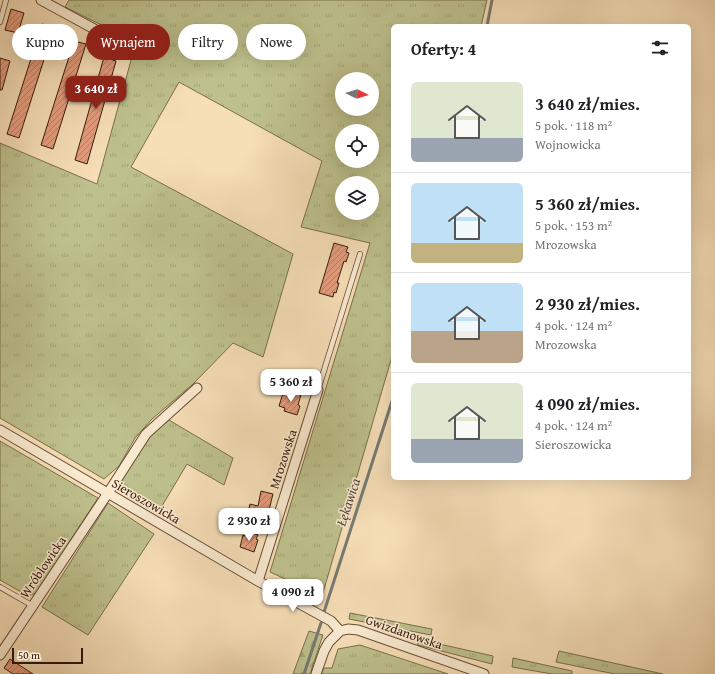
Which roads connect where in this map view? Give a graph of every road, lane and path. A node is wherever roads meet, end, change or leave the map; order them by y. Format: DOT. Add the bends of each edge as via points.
graph roads {
  1 [pos="6,0"];
  2 [pos="41,0"];
  3 [pos="0,22"];
  4 [pos="86,24"];
  5 [pos="360,254"];
  6 [pos="198,388"];
  7 [pos="318,390"];
  8 [pos="0,430"];
  9 [pos="108,494"];
  10 [pos="258,581"];
  11 [pos="0,587"];
  12 [pos="33,606"];
  13 [pos="340,631"];
  14 [pos="0,655"];
  15 [pos="316,674"];
  16 [pos="484,674"];
  1 -- 3 [label="lane"];
  2 -- 4 [label="street"];
  5 -- 7 [label="lane, Mrozowska"];
  6 -- 9 [label="street, Wróblowicka" via="146,434"];
  7 -- 10 [label="street, Mrozowska"];
  8 -- 9 [label="street, Sieroszowicka"];
  9 -- 10 [label="street, Sieroszowicka"];
  9 -- 12 [label="street, Wróblowicka"];
  10 -- 13 [label="street, Sieroszowicka" via="331,621"];
  11 -- 12 [label="lane"];
  12 -- 14 [label="street, Wróblowicka"];
  13 -- 15 [label="street" via="329,642"];
  13 -- 16 [label="street, Gwizdanowska" via="358,630"];
}
